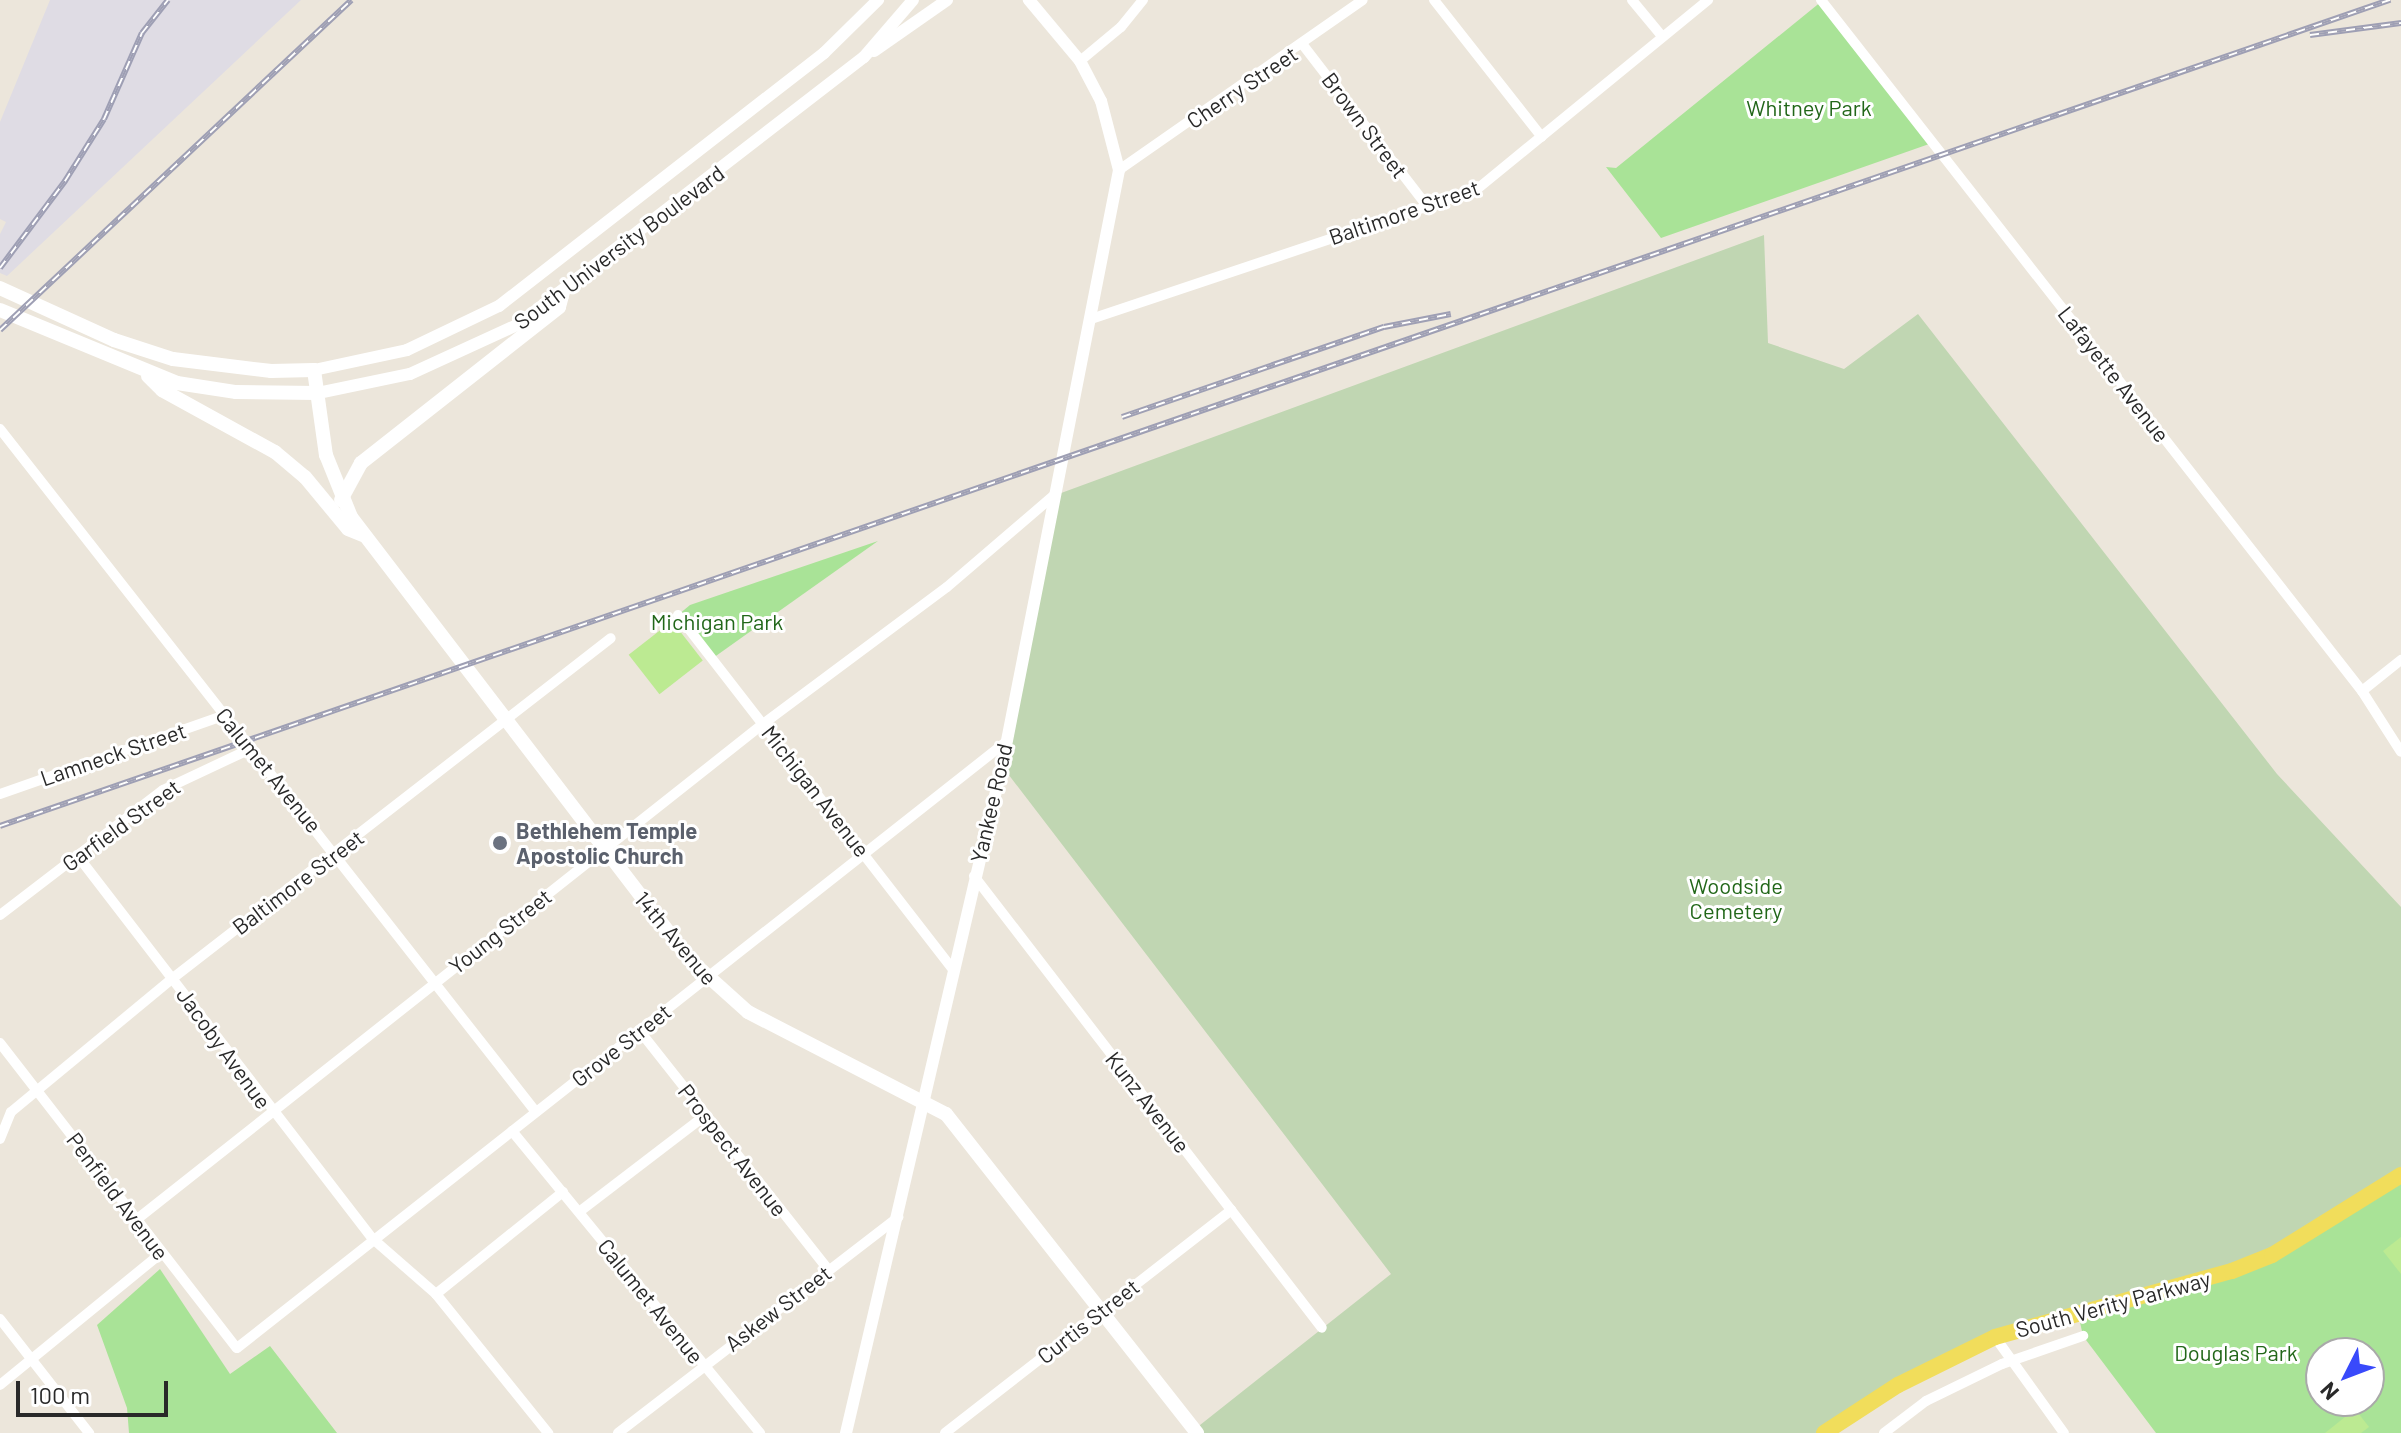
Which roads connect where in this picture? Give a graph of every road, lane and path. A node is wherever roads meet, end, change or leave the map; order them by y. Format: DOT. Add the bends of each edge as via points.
graph roads {
  1 [pos="878,0"];
  2 [pos="913,0"];
  3 [pos="947,0"];
  4 [pos="1029,0"];
  5 [pos="1143,0"];
  6 [pos="1363,0"];
  7 [pos="1434,0"];
  8 [pos="1632,0"];
  9 [pos="1708,0"];
  10 [pos="1821,0"];
  11 [pos="1661,35"];
  12 [pos="1303,45"];
  13 [pos="864,57"];
  14 [pos="1080,61"];
  15 [pos="1542,137"];
  16 [pos="1119,170"];
  17 [pos="1426,205"];
  18 [pos="0,288"];
  19 [pos="563,292"];
  20 [pos="0,310"];
  21 [pos="1094,318"];
  22 [pos="314,370"];
  23 [pos="145,373"];
  24 [pos="318,393"];
  25 [pos="0,429"];
  26 [pos="1053,496"];
  27 [pos="341,500"];
  28 [pos="365,536"];
  29 [pos="678,615"];
  30 [pos="611,638"];
  31 [pos="2401,660"];
  32 [pos="2362,691"];
  33 [pos="225,715"];
  34 [pos="506,721"];
  35 [pos="763,724"];
  36 [pos="1006,742"];
  37 [pos="250,749"];
  38 [pos="2401,752"];
  39 [pos="0,794"];
  40 [pos="604,851"];
  41 [pos="336,853"];
  42 [pos="864,853"];
  43 [pos="77,855"];
  44 [pos="974,876"];
  45 [pos="0,915"];
  46 [pos="953,969"];
  47 [pos="173,978"];
  48 [pos="707,979"];
  49 [pos="433,983"];
  50 [pos="639,1030"];
  51 [pos="0,1043"];
  52 [pos="37,1090"];
  53 [pos="925,1099"];
  54 [pos="536,1112"];
  55 [pos="273,1114"];
  56 [pos="706,1115"];
  57 [pos="512,1131"];
  58 [pos="0,1139"];
  59 [pos="2401,1175"];
  60 [pos="563,1192"];
  61 [pos="1231,1210"];
  62 [pos="579,1212"];
  63 [pos="901,1214"];
  64 [pos="136,1220"];
  65 [pos="373,1239"];
  66 [pos="161,1253"];
  67 [pos="828,1269"];
  68 [pos="436,1294"];
  69 [pos="1102,1311"];
  70 [pos="0,1319"];
  71 [pos="1322,1328"];
  72 [pos="2083,1336"];
  73 [pos="1995,1337"];
  74 [pos="237,1348"];
  75 [pos="32,1359"];
  76 [pos="2010,1360"];
  77 [pos="703,1365"];
  78 [pos="0,1385"];
  79 [pos="89,1433"];
  80 [pos="548,1433"];
  81 [pos="618,1433"];
  82 [pos="760,1433"];
  83 [pos="846,1433"];
  84 [pos="945,1433"];
  85 [pos="1197,1433"];
  86 [pos="1824,1433"];
  87 [pos="1884,1433"];
  88 [pos="2064,1433"];
  1 -- 22 [label="street, South University Boulevard" via="824,53 499,306 407,350"];
  2 -- 13 [label="street, South University Boulevard"];
  3 -- 13 [label="street"];
  4 -- 14 [label="street"];
  5 -- 14 [label="street" via="1121,27"];
  6 -- 12 [label="street, Cherry Street"];
  7 -- 15 [label="street"];
  8 -- 11 [label="street"];
  9 -- 11 [label="street, Baltimore Street"];
  10 -- 32 [label="street, Lafayette Avenue"];
  11 -- 15 [label="street, Baltimore Street"];
  12 -- 16 [label="street, Cherry Street"];
  12 -- 17 [label="street, Brown Street"];
  13 -- 19 [label="street, South University Boulevard"];
  14 -- 16 [label="street" via="1101,101"];
  15 -- 17 [label="street, Baltimore Street" via="1476,190"];
  16 -- 21 [label="street, Yankee Road"];
  17 -- 21 [label="street, Baltimore Street"];
  18 -- 22 [label="main road, South University Boulevard" via="173,359 248,369"];
  19 -- 24 [label="street, South University Boulevard" via="517,325 437,364 382,382"];
  19 -- 27 [label="main road" via="559,307 361,463"];
  20 -- 23 [label="main road, South University Boulevard"];
  21 -- 26 [label="street, Yankee Road"];
  22 -- 24 [label="main road, 14th Avenue"];
  23 -- 24 [label="main road, South University Boulevard" via="236,392"];
  23 -- 28 [label="main road" via="162,390 275,452 305,477 348,529"];
  24 -- 27 [label="main road, 14th Avenue" via="326,455"];
  25 -- 33 [label="street, Calumet Avenue"];
  26 -- 35 [label="street, Young Street" via="947,587"];
  26 -- 36 [label="street, Yankee Road"];
  27 -- 28 [label="main road, 14th Avenue"];
  28 -- 34 [label="main road, 14th Avenue"];
  29 -- 35 [label="street, Michigan Avenue"];
  30 -- 34 [label="street, Baltimore Street"];
  31 -- 32 [label="street"];
  32 -- 38 [label="street, Lafayette Avenue"];
  33 -- 37 [label="street, Calumet Avenue"];
  33 -- 39 [label="street, Lamneck Street"];
  34 -- 40 [label="main road, 14th Avenue"];
  34 -- 41 [label="street, Baltimore Street"];
  35 -- 40 [label="street, Young Street"];
  35 -- 42 [label="street, Michigan Avenue"];
  36 -- 42 [label="street, Grove Street"];
  36 -- 44 [label="street, Yankee Road"];
  37 -- 41 [label="street, Calumet Avenue"];
  37 -- 43 [label="street, Garfield Street" via="163,790"];
  40 -- 48 [label="main road, 14th Avenue"];
  40 -- 49 [label="street, Young Street"];
  41 -- 47 [label="street, Baltimore Street"];
  41 -- 49 [label="street, Calumet Avenue"];
  42 -- 46 [label="street, Michigan Avenue"];
  42 -- 48 [label="street, Grove Street"];
  43 -- 45 [label="street, Garfield Street"];
  43 -- 47 [label="street, Jacoby Avenue"];
  44 -- 46 [label="street, Yankee Road"];
  44 -- 61 [label="street, Kunz Avenue"];
  46 -- 53 [label="street, Yankee Road"];
  47 -- 52 [label="street, Baltimore Street"];
  47 -- 55 [label="street, Jacoby Avenue"];
  48 -- 50 [label="street, Grove Street"];
  48 -- 53 [label="main road, 14th Avenue" via="769,1025"];
  49 -- 54 [label="street, Calumet Avenue"];
  49 -- 55 [label="street, Young Street"];
  50 -- 54 [label="street, Grove Street"];
  50 -- 56 [label="street, Prospect Avenue"];
  51 -- 52 [label="street, Penfield Avenue"];
  52 -- 58 [label="street, Baltimore Street" via="11,1112"];
  52 -- 64 [label="street, Penfield Avenue"];
  53 -- 63 [label="street, Yankee Road"];
  53 -- 69 [label="main road, 14th Avenue" via="946,1114 987,1162"];
  54 -- 57 [label="street, Grove Street"];
  55 -- 64 [label="street, Young Street"];
  55 -- 65 [label="street, Jacoby Avenue"];
  56 -- 62 [label="street"];
  56 -- 67 [label="street, Prospect Avenue"];
  57 -- 60 [label="street, Calumet Avenue"];
  57 -- 65 [label="street, Grove Street"];
  59 -- 73 [label="main road, South Verity Parkway" via="2316,1231 2232,1271"];
  60 -- 62 [label="street, Calumet Avenue"];
  60 -- 68 [label="street"];
  61 -- 69 [label="street, Curtis Street"];
  61 -- 71 [label="street, Kunz Avenue"];
  62 -- 77 [label="street, Calumet Avenue"];
  63 -- 67 [label="street, Askew Street"];
  63 -- 83 [label="street, Yankee Road"];
  64 -- 66 [label="street, Penfield Avenue"];
  65 -- 68 [label="street, Jacoby Avenue"];
  65 -- 74 [label="street, Grove Street"];
  66 -- 74 [label="street, Penfield Avenue"];
  66 -- 75 [label="street"];
  67 -- 77 [label="street, Askew Street"];
  68 -- 80 [label="street, Jacoby Avenue"];
  69 -- 84 [label="street, Curtis Street"];
  69 -- 85 [label="main road, 14th Avenue"];
  70 -- 75 [label="street"];
  72 -- 76 [label="street"];
  73 -- 76 [label="street"];
  73 -- 86 [label="main road, South Verity Parkway" via="1898,1385"];
  75 -- 78 [label="street"];
  75 -- 79 [label="street"];
  76 -- 87 [label="street" via="1926,1401"];
  76 -- 88 [label="street"];
  77 -- 81 [label="street, Askew Street"];
  77 -- 82 [label="street, Calumet Avenue"];
}
